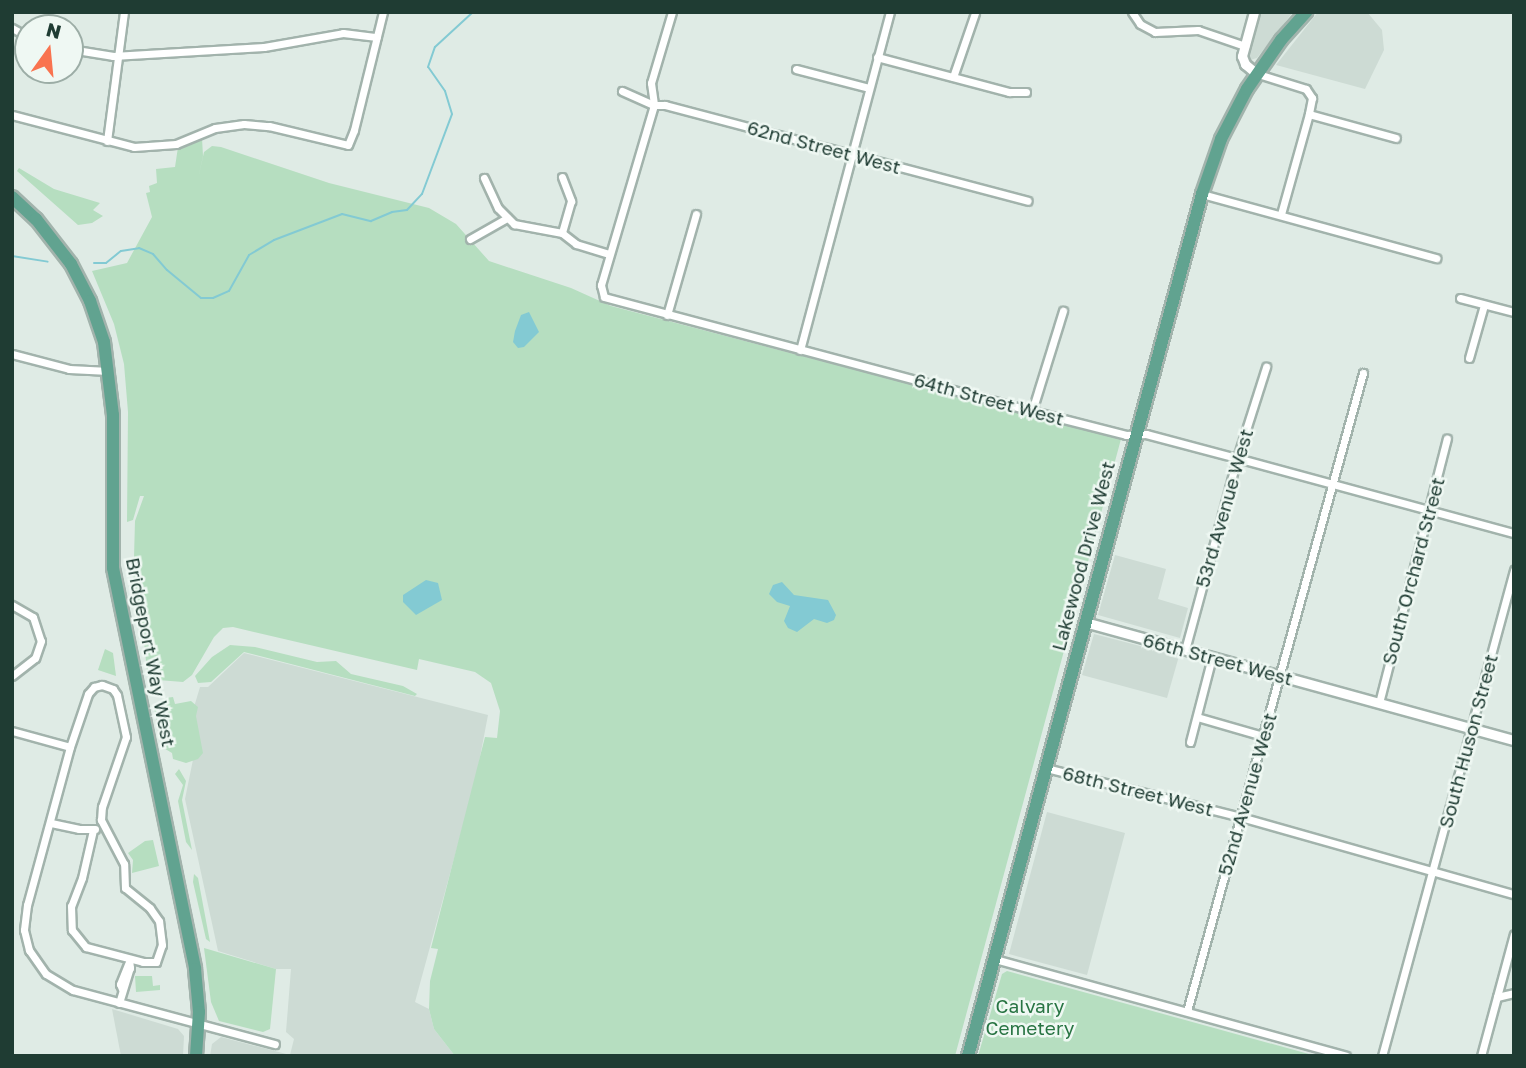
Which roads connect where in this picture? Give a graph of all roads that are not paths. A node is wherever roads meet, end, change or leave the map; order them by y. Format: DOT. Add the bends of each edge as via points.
graph roads {
  1 [pos="124,12"];
  2 [pos="383,12"];
  3 [pos="672,12"];
  4 [pos="890,12"];
  5 [pos="1132,12"];
  6 [pos="1254,12"];
  7 [pos="1307,12"];
  8 [pos="975,13"];
  9 [pos="377,37"];
  10 [pos="1244,46"];
  11 [pos="84,52"];
  12 [pos="121,55"];
  13 [pos="877,57"];
  14 [pos="796,69"];
  15 [pos="1257,74"];
  16 [pos="953,77"];
  17 [pos="869,88"];
  18 [pos="622,91"];
  19 [pos="1026,92"];
  20 [pos="654,105"];
  21 [pos="1309,114"];
  22 [pos="12,115"];
  23 [pos="1396,138"];
  24 [pos="107,141"];
  25 [pos="851,154"];
  26 [pos="562,177"];
  27 [pos="484,178"];
  28 [pos="1202,194"];
  29 [pos="12,197"];
  30 [pos="1028,201"];
  31 [pos="696,214"];
  32 [pos="1281,214"];
  33 [pos="506,218"];
  34 [pos="562,233"];
  35 [pos="470,239"];
  36 [pos="609,254"];
  37 [pos="1436,258"];
  38 [pos="1460,299"];
  39 [pos="1484,305"];
  40 [pos="1063,311"];
  41 [pos="1514,312"];
  42 [pos="667,315"];
  43 [pos="800,350"];
  44 [pos="12,354"];
  45 [pos="1469,358"];
  46 [pos="1266,367"];
  47 [pos="110,371"];
  48 [pos="1363,373"];
  49 [pos="1032,411"];
  50 [pos="1136,434"];
  51 [pos="1447,439"];
  52 [pos="1237,458"];
  53 [pos="1334,483"];
  54 [pos="1430,511"];
  55 [pos="1514,533"];
  56 [pos="1514,570"];
  57 [pos="12,604"];
  58 [pos="1085,622"];
  59 [pos="1185,650"];
  60 [pos="1212,657"];
  61 [pos="12,676"];
  62 [pos="1281,676"];
  63 [pos="1379,703"];
  64 [pos="1196,717"];
  65 [pos="1471,729"];
  66 [pos="12,731"];
  67 [pos="1263,736"];
  68 [pos="1514,740"];
  69 [pos="1190,741"];
  70 [pos="70,747"];
  71 [pos="1046,768"];
  72 [pos="1241,817"];
  73 [pos="51,823"];
  74 [pos="102,826"];
  75 [pos="93,830"];
  76 [pos="1432,872"];
  77 [pos="1514,894"];
  78 [pos="1514,934"];
  79 [pos="995,958"];
  80 [pos="129,961"];
  81 [pos="1514,993"];
  82 [pos="1497,997"];
  83 [pos="119,1003"];
  84 [pos="1187,1011"];
  85 [pos="198,1026"];
  86 [pos="275,1044"];
  87 [pos="196,1056"];
  88 [pos="968,1056"];
  89 [pos="1346,1056"];
  90 [pos="1382,1056"];
  91 [pos="1481,1056"];
  1 -- 12 [label="street"];
  2 -- 9 [label="street"];
  3 -- 20 [label="street" via="651,83"];
  4 -- 13 [label="street"];
  5 -- 10 [label="street" via="1144,28 1155,32 1198,30"];
  6 -- 10 [label="street"];
  7 -- 15 [label="main road, Lakewood Drive West"];
  8 -- 16 [label="street"];
  9 -- 12 [label="street" via="343,33 264,47"];
  9 -- 24 [label="street" via="354,130 346,145 244,124 162,146 134,147"];
  10 -- 15 [label="street" via="1243,61"];
  11 -- 12 [label="street"];
  12 -- 24 [label="street"];
  13 -- 16 [label="street"];
  13 -- 17 [label="street"];
  14 -- 17 [label="street"];
  15 -- 21 [label="street" via="1306,89 1312,98"];
  15 -- 28 [label="main road, Lakewood Drive West" via="1221,139"];
  16 -- 19 [label="street"];
  17 -- 25 [label="street"];
  18 -- 20 [label="street, 62nd Street West"];
  20 -- 25 [label="street, 62nd Street West"];
  20 -- 36 [label="street"];
  21 -- 23 [label="street"];
  21 -- 32 [label="street"];
  22 -- 24 [label="street"];
  25 -- 30 [label="street, 62nd Street West"];
  25 -- 43 [label="street"];
  26 -- 34 [label="street" via="571,201"];
  27 -- 33 [label="street"];
  28 -- 32 [label="street"];
  28 -- 50 [label="main road, Lakewood Drive West"];
  29 -- 47 [label="main road, Bridgeport Way West" via="36,219 77,273 98,321"];
  31 -- 42 [label="street"];
  32 -- 37 [label="street"];
  33 -- 34 [label="street" via="518,226"];
  33 -- 35 [label="street"];
  34 -- 36 [label="street" via="576,244"];
  36 -- 42 [label="street, 64th Street West" via="602,295"];
  38 -- 39 [label="street"];
  39 -- 41 [label="street"];
  39 -- 45 [label="street"];
  40 -- 49 [label="street"];
  42 -- 43 [label="street, 64th Street West"];
  43 -- 49 [label="street, 64th Street West"];
  44 -- 47 [label="street" via="69,369"];
  46 -- 52 [label="street, 53rd Avenue West"];
  47 -- 85 [label="main road, Bridgeport Way West" via="116,587 195,969"];
  48 -- 53 [label="street, 52nd Avenue West"];
  49 -- 50 [label="street, 64th Street West"];
  50 -- 52 [label="street, 64th Street West"];
  50 -- 58 [label="main road, Lakewood Drive West"];
  51 -- 54 [label="street, South Orchard Street"];
  52 -- 53 [label="street, 64th Street West"];
  52 -- 59 [label="street, 53rd Avenue West"];
  53 -- 54 [label="street, 64th Street West"];
  53 -- 62 [label="street, 52nd Avenue West"];
  54 -- 55 [label="street, 64th Street West"];
  54 -- 63 [label="street, South Orchard Street"];
  56 -- 65 [label="street, South Huson Street"];
  57 -- 61 [label="street" via="33,617 41,638 35,659"];
  58 -- 59 [label="street, 66th Street West"];
  58 -- 71 [label="main road, Lakewood Drive West"];
  59 -- 60 [label="street, 66th Street West"];
  60 -- 62 [label="street, 66th Street West"];
  60 -- 64 [label="street"];
  62 -- 63 [label="street, 66th Street West"];
  62 -- 67 [label="street, 52nd Avenue West"];
  63 -- 65 [label="street, 66th Street West"];
  64 -- 67 [label="street"];
  64 -- 69 [label="street"];
  65 -- 68 [label="street, 66th Street West"];
  65 -- 76 [label="street, South Huson Street"];
  66 -- 70 [label="street"];
  67 -- 72 [label="street, 52nd Avenue West"];
  70 -- 73 [label="street"];
  70 -- 74 [label="street" via="88,694 97,685 107,686 118,697 126,737 102,807"];
  71 -- 72 [label="street, 68th Street West"];
  71 -- 79 [label="main road, Lakewood Drive West"];
  72 -- 76 [label="street, 68th Street West"];
  72 -- 84 [label="street, 52nd Avenue West"];
  73 -- 75 [label="street"];
  73 -- 83 [label="street" via="27,905 25,939 34,960 52,980"];
  74 -- 75 [label="street"];
  74 -- 80 [label="street" via="122,861 125,888 147,905 160,925 160,956 151,963"];
  75 -- 80 [label="street" via="70,924 85,946"];
  76 -- 77 [label="street, 68th Street West"];
  76 -- 90 [label="street, South Huson Street"];
  78 -- 82 [label="street"];
  79 -- 84 [label="street"];
  79 -- 88 [label="main road, Lakewood Drive West"];
  80 -- 83 [label="street"];
  81 -- 82 [label="street"];
  82 -- 91 [label="street"];
  83 -- 85 [label="street"];
  84 -- 89 [label="street"];
  85 -- 86 [label="street"];
  85 -- 87 [label="main road, Bridgeport Way West"];
}
